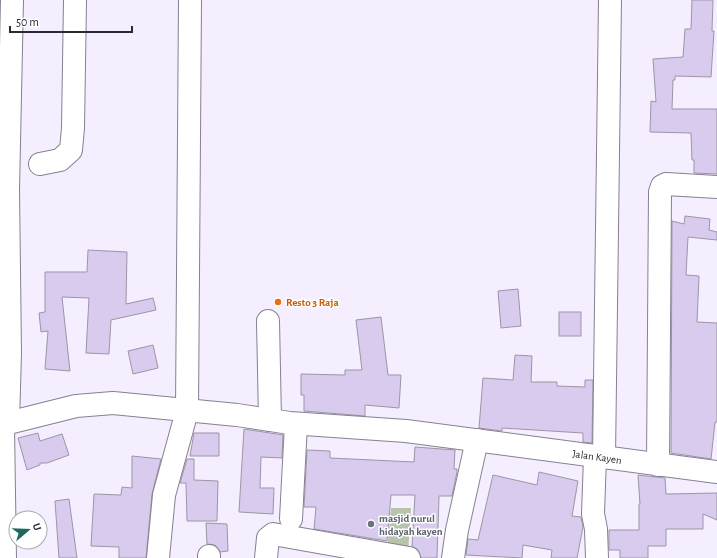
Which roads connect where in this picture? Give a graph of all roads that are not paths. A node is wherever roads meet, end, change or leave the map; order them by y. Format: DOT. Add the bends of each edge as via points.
graph roads {
  1 [pos="12,0"];
  2 [pos="75,0"];
  3 [pos="190,0"];
  4 [pos="610,0"];
  5 [pos="40,164"];
  6 [pos="717,187"];
  7 [pos="268,321"];
  8 [pos="187,411"];
  9 [pos="270,420"];
  10 [pos="296,424"];
  11 [pos="4,426"];
  12 [pos="477,440"];
  13 [pos="599,457"];
  14 [pos="658,465"];
  15 [pos="717,472"];
  16 [pos="291,519"];
  17 [pos="267,548"];
  18 [pos="5,558"];
  19 [pos="158,558"];
  20 [pos="409,558"];
  21 [pos="453,558"];
  22 [pos="597,558"];
  1 -- 11 [label="street" via="8,190 10,353"];
  2 -- 5 [label="street" via="71,150 60,160"];
  3 -- 8 [label="street"];
  4 -- 13 [label="street"];
  6 -- 14 [label="street" via="666,184 660,192"];
  7 -- 9 [label="street"];
  8 -- 9 [label="street, Jalan Kayen"];
  8 -- 11 [label="street, Jalan Kayen" via="113,403 76,406"];
  8 -- 19 [label="street" via="164,495"];
  9 -- 10 [label="street, Jalan Kayen"];
  10 -- 12 [label="street, Jalan Kayen"];
  10 -- 16 [label="street"];
  11 -- 18 [label="street"];
  12 -- 13 [label="street, Jalan Kayen"];
  12 -- 21 [label="street"];
  13 -- 14 [label="street, Jalan Kayen"];
  13 -- 22 [label="street" via="593,514"];
  14 -- 15 [label="street, Jalan Kayen"];
  17 -- 20 [label="street" via="274,534"];
}
